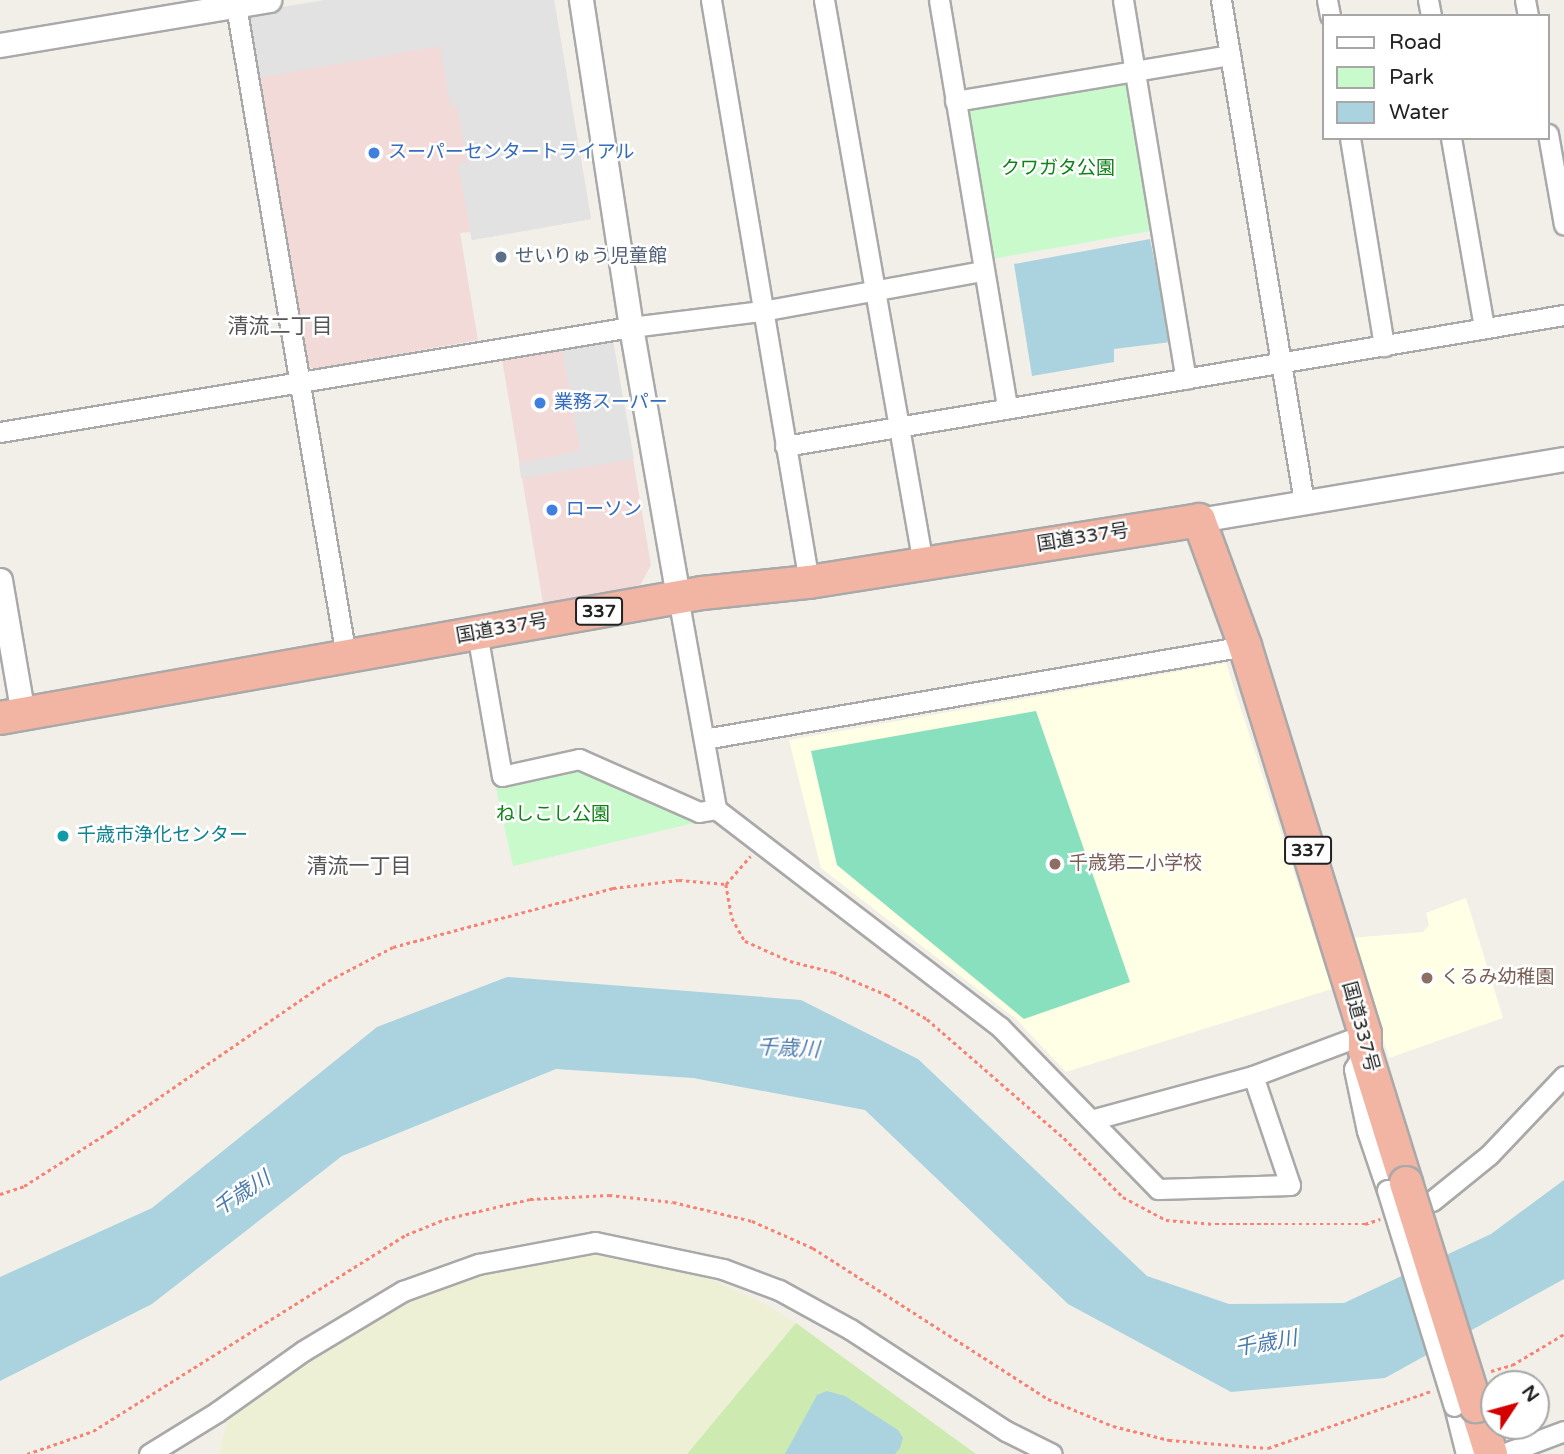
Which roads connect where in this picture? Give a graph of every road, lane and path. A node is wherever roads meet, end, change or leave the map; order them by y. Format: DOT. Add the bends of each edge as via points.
graph roads {
  1 [pos="268,0"];
  2 [pos="581,0"];
  3 [pos="711,0"];
  4 [pos="824,0"];
  5 [pos="939,0"];
  6 [pos="1124,0"];
  7 [pos="1221,0"];
  8 [pos="235,3"];
  9 [pos="0,46"];
  10 [pos="1230,55"];
  11 [pos="1135,72"];
  12 [pos="955,101"];
  13 [pos="1350,140"];
  14 [pos="1451,140"];
  15 [pos="1549,140"];
  16 [pos="1564,225"];
  17 [pos="983,271"];
  18 [pos="874,290"];
  19 [pos="762,311"];
  20 [pos="1564,315"];
  21 [pos="631,327"];
  22 [pos="1484,328"];
  23 [pos="1384,345"];
  24 [pos="1283,363"];
  25 [pos="1186,379"];
  26 [pos="298,382"];
  27 [pos="1007,408"];
  28 [pos="898,426"];
  29 [pos="0,432"];
  30 [pos="785,446"];
  31 [pos="1564,458"];
  32 [pos="1304,502"];
  33 [pos="1199,520"];
  34 [pos="923,564"];
  35 [pos="0,580"];
  36 [pos="809,582"];
  37 [pos="678,597"];
  38 [pos="477,634"];
  39 [pos="1245,646"];
  40 [pos="346,656"];
  41 [pos="11,716"];
  42 [pos="704,739"];
  43 [pos="716,809"];
  44 [pos="760,844"];
  45 [pos="1365,1042"];
  46 [pos="1253,1076"];
  47 [pos="1564,1076"];
  48 [pos="1091,1120"];
  49 [pos="0,1194"];
  50 [pos="1432,1201"];
  51 [pos="1564,1334"];
  52 [pos="1495,1370"];
  53 [pos="1432,1390"];
  54 [pos="1465,1406"];
  55 [pos="1564,1431"];
  56 [pos="27,1454"];
  57 [pos="149,1454"];
  58 [pos="1052,1454"];
  59 [pos="1466,1454"];
  60 [pos="1491,1454"];
  61 [pos="1503,1454"];
  1 -- 8 [label="street"];
  2 -- 21 [label="street"];
  3 -- 19 [label="street"];
  4 -- 18 [label="street"];
  5 -- 12 [label="street"];
  6 -- 11 [label="street"];
  7 -- 10 [label="street"];
  8 -- 9 [label="street"];
  8 -- 26 [label="street"];
  10 -- 11 [label="street"];
  10 -- 24 [label="street"];
  11 -- 12 [label="street"];
  11 -- 25 [label="street"];
  12 -- 17 [label="street"];
  13 -- 23 [label="street"];
  14 -- 22 [label="street"];
  15 -- 16 [label="street"];
  17 -- 18 [label="street"];
  17 -- 27 [label="street"];
  18 -- 19 [label="street"];
  18 -- 28 [label="street"];
  19 -- 21 [label="street"];
  19 -- 30 [label="street"];
  20 -- 22 [label="street"];
  21 -- 26 [label="street"];
  21 -- 37 [label="street"];
  22 -- 23 [label="street"];
  23 -- 24 [label="street"];
  24 -- 25 [label="street"];
  24 -- 32 [label="street"];
  25 -- 27 [label="street"];
  26 -- 29 [label="street"];
  26 -- 40 [label="street"];
  27 -- 28 [label="street"];
  28 -- 30 [label="street"];
  28 -- 34 [label="street"];
  30 -- 36 [label="street"];
  31 -- 32 [label="street"];
  32 -- 33 [label="street"];
  33 -- 34 [label="highway, 国道337号 / 337"];
  33 -- 39 [label="highway, 国道337号 / 337"];
  34 -- 36 [label="highway, 国道337号 / 337"];
  35 -- 41 [label="street"];
  36 -- 37 [label="highway, 国道337号 / 337"];
  37 -- 38 [label="highway, 国道337号 / 337"];
  37 -- 42 [label="street"];
  38 -- 40 [label="highway, 国道337号 / 337"];
  38 -- 43 [label="street" via="502,776 579,760 699,812"];
  39 -- 42 [label="street"];
  39 -- 45 [label="highway, 国道337号 / 337"];
  40 -- 41 [label="highway, 国道337号 / 337"];
  42 -- 43 [label="street"];
  43 -- 44 [label="street"];
  44 -- 48 [label="street" via="990,1018"];
  44 -- 49 [label="path" via="726,884 679,880 613,888 393,947 328,981 24,1186"];
  45 -- 46 [label="street"];
  45 -- 54 [label="highway, 国道337号 / 337, bridge" via="1396,1187"];
  46 -- 48 [label="street"];
  46 -- 48 [label="street" via="1290,1185 1158,1189"];
  47 -- 50 [label="street" via="1489,1155"];
  51 -- 52 [label="path"];
  53 -- 56 [label="path" via="1268,1448 1168,1440 1113,1426 1048,1399 813,1248 752,1221 673,1202 608,1195 530,1199 445,1219 406,1235 93,1431"];
  54 -- 59 [label="street"];
  54 -- 60 [label="highway, 国道337号 / 337"];
  55 -- 61 [label="street"];
  57 -- 58 [label="street" via="303,1351 403,1291 478,1264 595,1242 723,1269 779,1290 850,1329 1006,1431"];
}
